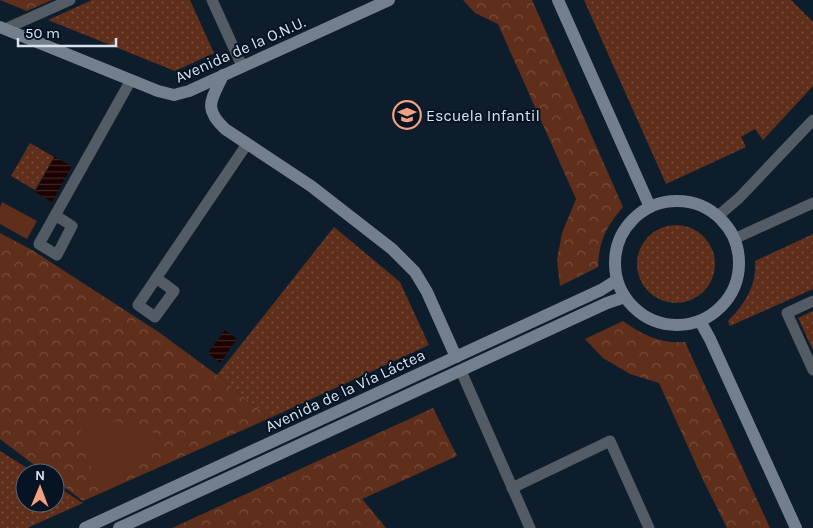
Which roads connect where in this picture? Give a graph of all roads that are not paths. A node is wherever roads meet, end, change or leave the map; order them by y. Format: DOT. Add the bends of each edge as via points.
graph roads {
  1 [pos="70,0"];
  2 [pos="212,0"];
  3 [pos="389,0"];
  4 [pos="558,0"];
  5 [pos="3,28"];
  6 [pos="242,66"];
  7 [pos="224,75"];
  8 [pos="131,80"];
  9 [pos="813,120"];
  10 [pos="247,144"];
  11 [pos="813,203"];
  12 [pos="650,208"];
  13 [pos="55,215"];
  14 [pos="718,216"];
  15 [pos="734,239"];
  16 [pos="156,278"];
  17 [pos="617,280"];
  18 [pos="625,297"];
  19 [pos="813,301"];
  20 [pos="700,321"];
  21 [pos="456,357"];
  22 [pos="813,370"];
  23 [pos="461,371"];
  24 [pos="512,488"];
  25 [pos="85,528"];
  26 [pos="119,528"];
  27 [pos="530,528"];
  28 [pos="649,528"];
  29 [pos="796,528"];
  1 -- 5 [label="street"];
  2 -- 6 [label="street"];
  3 -- 6 [label="street, Avenida de la O.N.U."];
  4 -- 12 [label="street"];
  5 -- 8 [label="street, Avenida de la O.N.U."];
  6 -- 7 [label="street, Avenida de la O.N.U."];
  7 -- 8 [label="street, Avenida de la O.N.U." via="174,95"];
  7 -- 10 [label="street" via="211,113 225,130"];
  8 -- 13 [label="street"];
  9 -- 14 [label="street"];
  10 -- 16 [label="street"];
  10 -- 21 [label="street" via="312,186 366,227 415,272"];
  11 -- 15 [label="street"];
  12 -- 14 [label="street" via="667,202 685,202"];
  12 -- 17 [label="street" via="632,220 620,238 615,259"];
  14 -- 15 [label="street"];
  15 -- 20 [label="street" via="739,258 738,278 730,296"];
  17 -- 18 [label="street"];
  17 -- 21 [label="street, Avenida de la Vía Láctea"];
  18 -- 20 [label="street" via="634,308 658,322 672,325"];
  18 -- 23 [label="street, Avenida de la Vía Láctea"];
  19 -- 22 [label="street" via="787,313"];
  20 -- 29 [label="street"];
  21 -- 25 [label="street, Avenida de la Vía Láctea"];
  23 -- 24 [label="street"];
  23 -- 26 [label="street, Avenida de la Vía Láctea"];
  24 -- 27 [label="street"];
  24 -- 28 [label="street" via="610,441"];
}
